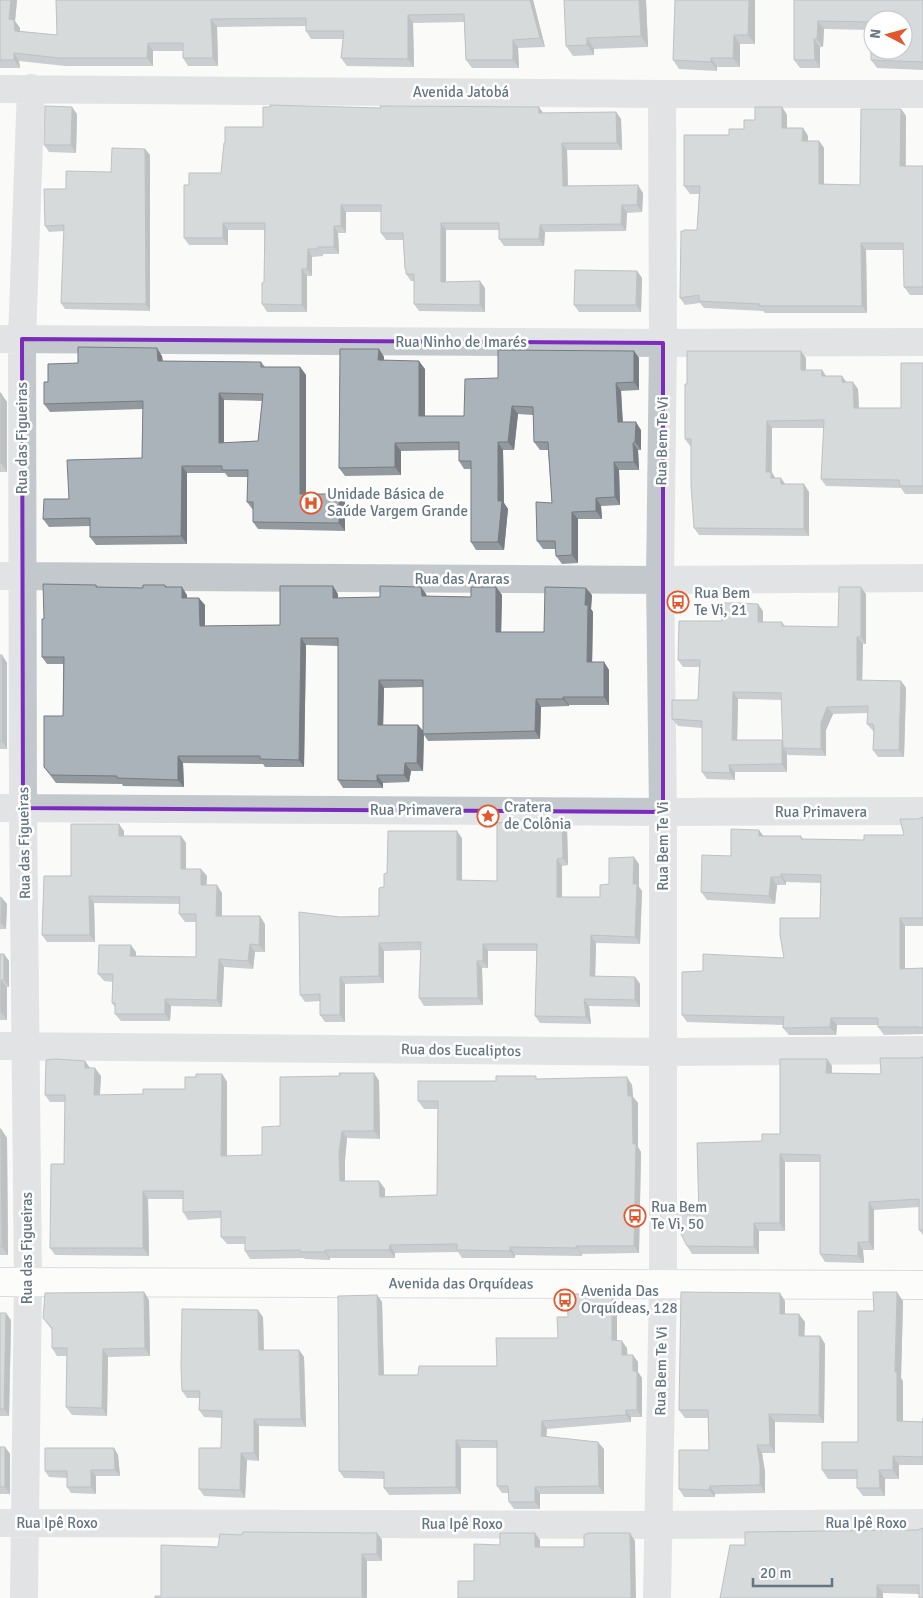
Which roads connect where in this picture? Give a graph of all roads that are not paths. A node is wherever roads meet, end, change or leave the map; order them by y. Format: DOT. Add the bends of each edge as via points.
graph roads {
  1 [pos="31,88"];
  2 [pos="0,89"];
  3 [pos="662,94"];
  4 [pos="923,94"];
  5 [pos="11,339"];
  6 [pos="923,342"];
  7 [pos="663,343"];
  8 [pos="12,576"];
  9 [pos="923,578"];
  10 [pos="660,580"];
  11 [pos="11,808"];
  12 [pos="923,811"];
  13 [pos="663,812"];
  14 [pos="13,1046"];
  15 [pos="923,1050"];
  16 [pos="663,1052"];
  17 [pos="0,1282"];
  18 [pos="28,1282"];
  19 [pos="663,1284"];
  20 [pos="923,1285"];
  21 [pos="13,1523"];
  22 [pos="923,1523"];
  23 [pos="658,1525"];
  24 [pos="24,1598"];
  25 [pos="657,1598"];
  1 -- 2 [label="street, Avenida Jatobá"];
  1 -- 3 [label="street, Avenida Jatobá"];
  1 -- 5 [label="street, Rua das Figueiras"];
  3 -- 4 [label="street, Avenida Jatobá"];
  3 -- 7 [label="street, Rua Bem Te Vi"];
  5 -- 7 [label="street, Rua Ninho de Imarés"];
  5 -- 8 [label="street, Rua das Figueiras"];
  6 -- 7 [label="street, Rua Ninho de Imarés"];
  7 -- 10 [label="street, Rua Bem Te Vi"];
  8 -- 10 [label="street, Rua das Araras"];
  8 -- 11 [label="street, Rua das Figueiras"];
  9 -- 10 [label="street, Rua das Araras"];
  10 -- 13 [label="street, Rua Bem Te Vi"];
  11 -- 13 [label="street, Rua Primavera"];
  11 -- 14 [label="street, Rua das Figueiras"];
  12 -- 13 [label="street, Rua Primavera"];
  13 -- 16 [label="street, Rua Bem Te Vi"];
  14 -- 16 [label="street, Rua dos Eucaliptos"];
  14 -- 18 [label="street, Rua das Figueiras"];
  15 -- 16 [label="street, Rua dos Eucaliptos"];
  16 -- 19 [label="street, Rua Bem Te Vi"];
  17 -- 18 [label="street, Avenida das Orquídeas"];
  18 -- 19 [label="street, Avenida das Orquídeas"];
  18 -- 21 [label="street, Rua das Figueiras"];
  19 -- 20 [label="street, Avenida das Orquídeas"];
  19 -- 23 [label="street, Rua Bem Te Vi"];
  21 -- 23 [label="street, Rua Ipê Roxo"];
  21 -- 24 [label="street, Rua das Figueiras"];
  22 -- 23 [label="street, Rua Ipê Roxo"];
  23 -- 25 [label="street, Rua Bem Te Vi"];
}
